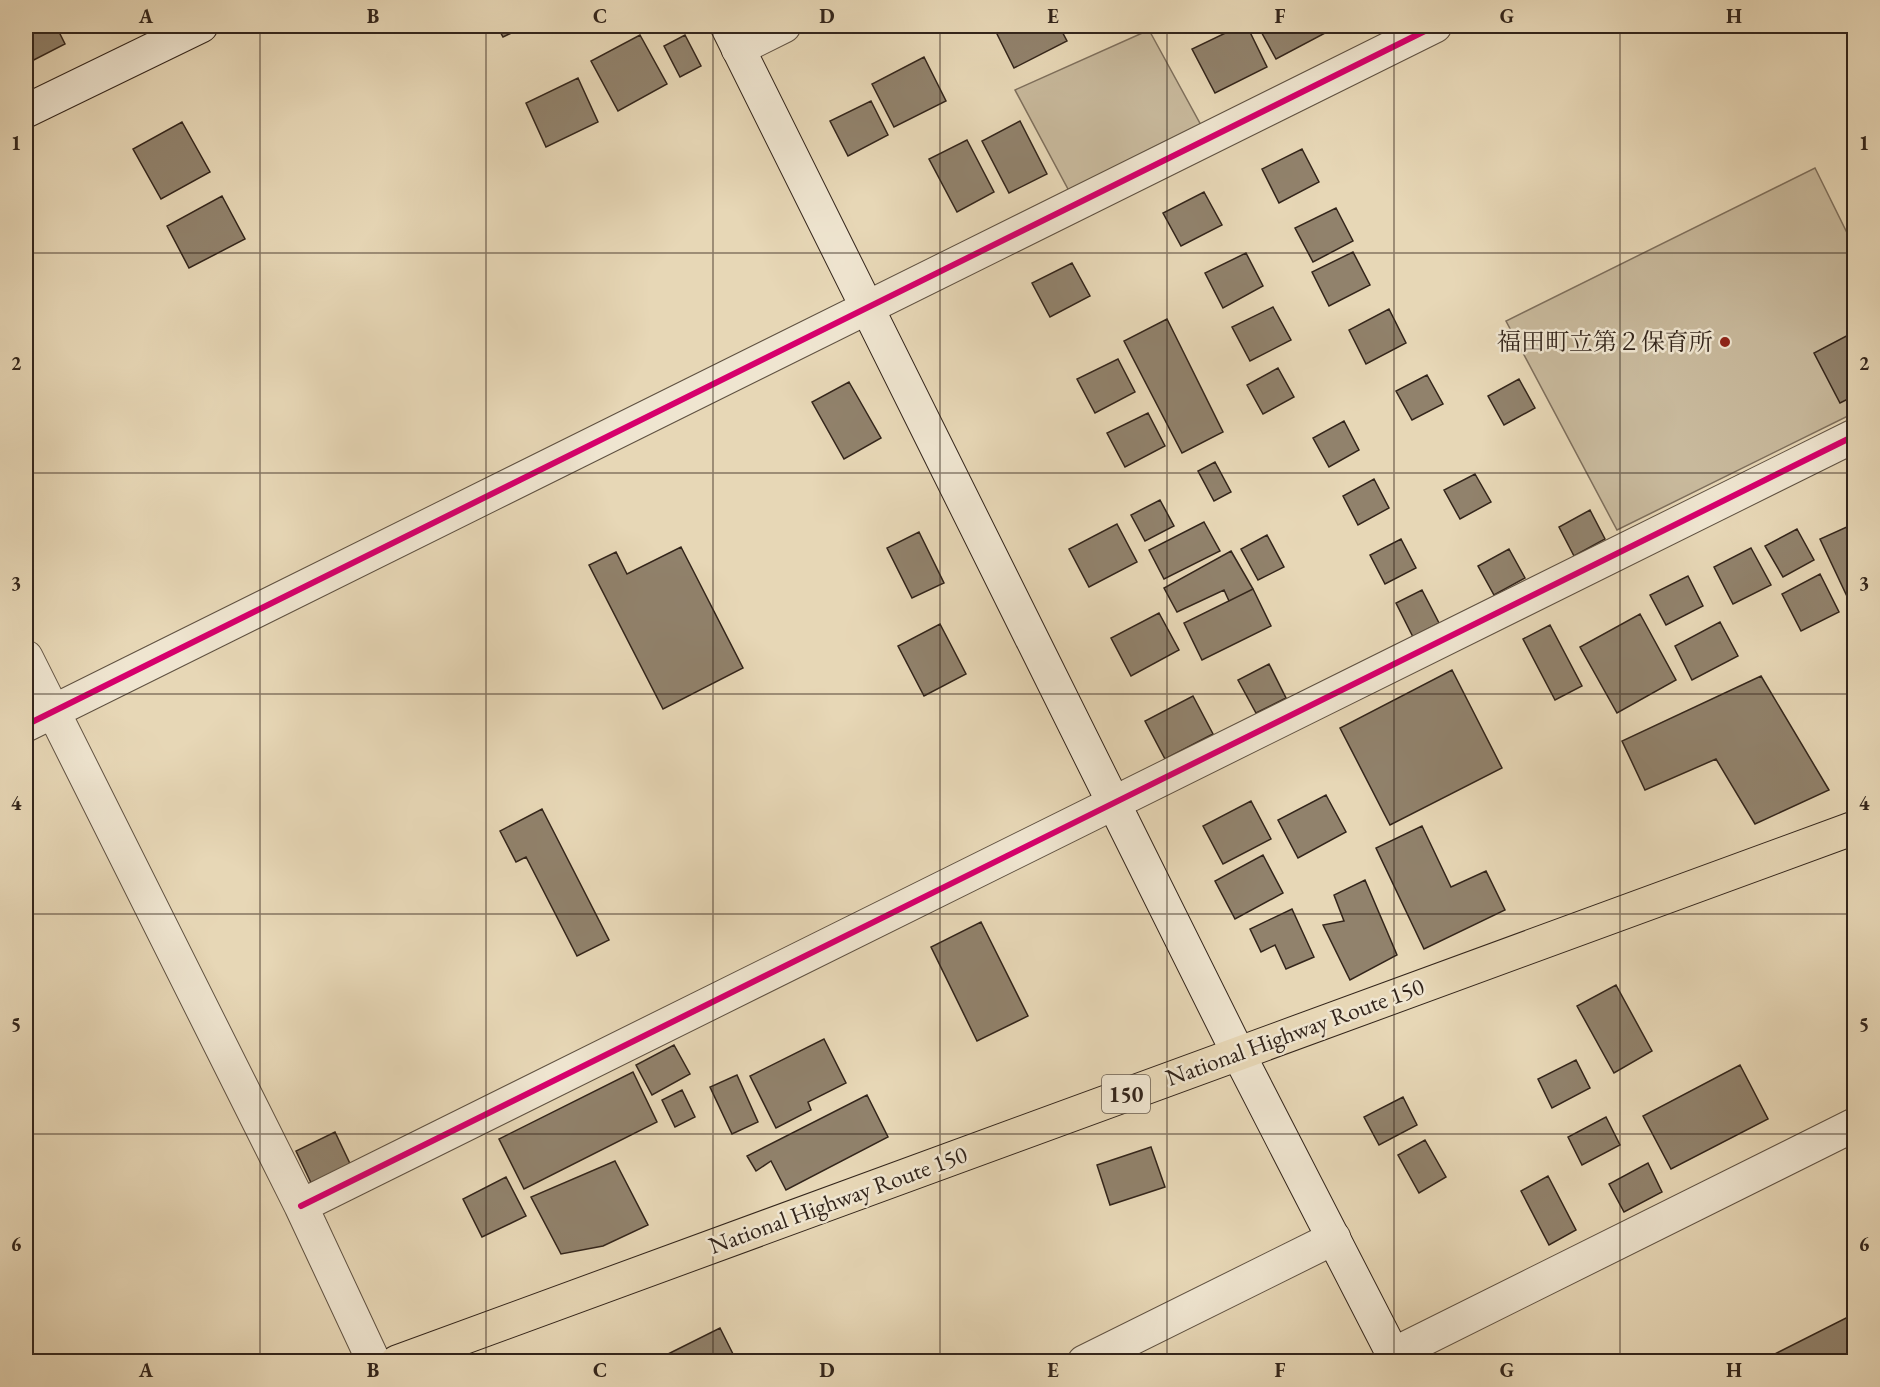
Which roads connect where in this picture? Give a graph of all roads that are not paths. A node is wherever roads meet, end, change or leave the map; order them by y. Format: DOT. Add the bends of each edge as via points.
graph roads {
  1 [pos="201,26"];
  2 [pos="784,26"];
  3 [pos="1435,26"];
  4 [pos="732,37"];
  5 [pos="26,111"];
  6 [pos="867,308"];
  7 [pos="1854,436"];
  8 [pos="26,657"];
  9 [pos="39,719"];
  10 [pos="1114,803"];
  11 [pos="1854,828"];
  12 [pos="1238,1053"];
  13 [pos="1854,1125"];
  14 [pos="301,1206"];
  15 [pos="1334,1239"];
  16 [pos="1395,1358"];
  17 [pos="374,1362"];
  18 [pos="397,1362"];
  19 [pos="1084,1362"];
  1 -- 5 [label="street"];
  2 -- 4 [label="street"];
  3 -- 6 [label="street"];
  4 -- 6 [label="street"];
  6 -- 9 [label="street"];
  6 -- 10 [label="street"];
  7 -- 10 [label="street"];
  8 -- 9 [label="street"];
  9 -- 14 [label="street"];
  10 -- 12 [label="street"];
  10 -- 14 [label="street"];
  11 -- 12 [label="highway, National Highway Route 150 / 150"];
  12 -- 15 [label="street"];
  12 -- 18 [label="highway, National Highway Route 150 / 150"];
  13 -- 16 [label="street"];
  14 -- 17 [label="street"];
  15 -- 16 [label="street"];
  15 -- 19 [label="street"];
}
